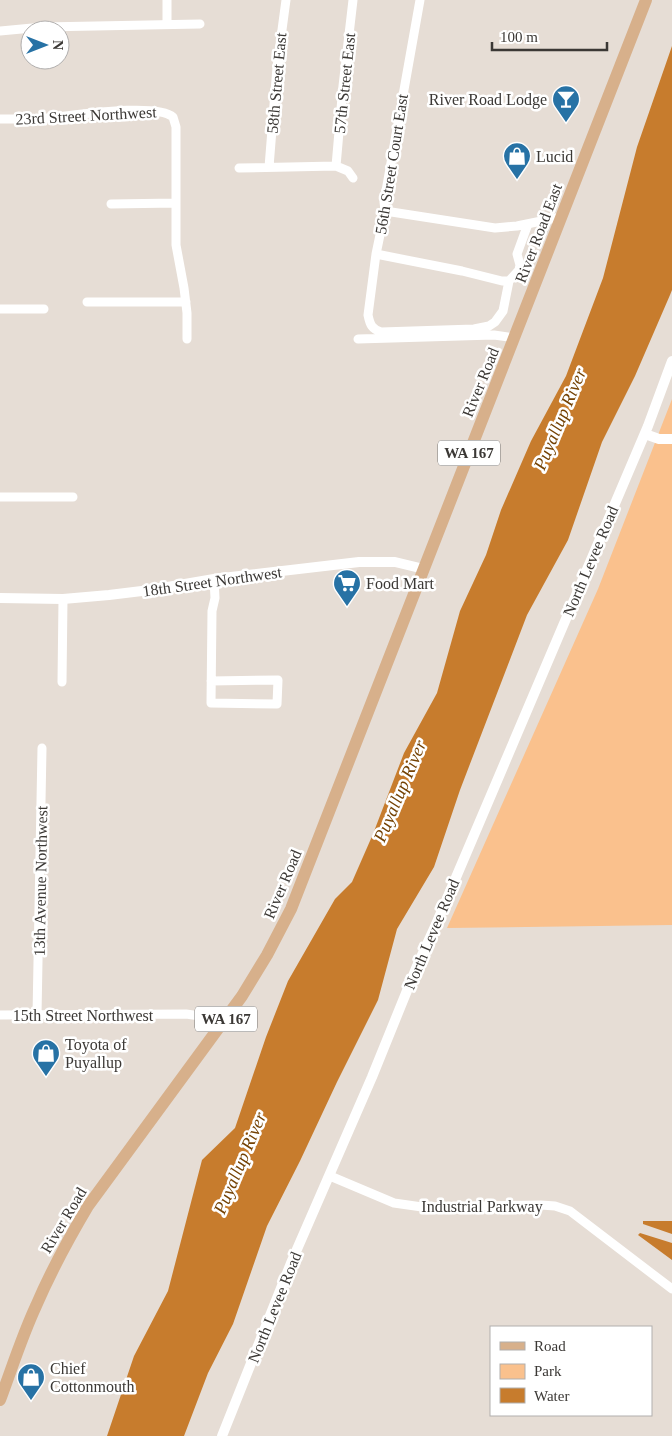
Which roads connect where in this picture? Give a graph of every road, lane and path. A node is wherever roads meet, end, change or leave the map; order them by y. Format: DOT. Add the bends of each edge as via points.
graph roads {
  1 [pos="167,0"];
  2 [pos="286,0"];
  3 [pos="353,0"];
  4 [pos="420,0"];
  5 [pos="646,0"];
  6 [pos="167,24"];
  7 [pos="200,24"];
  8 [pos="0,31"];
  9 [pos="0,119"];
  10 [pos="336,166"];
  11 [pos="269,167"];
  12 [pos="239,168"];
  13 [pos="353,178"];
  14 [pos="176,203"];
  15 [pos="111,204"];
  16 [pos="385,210"];
  17 [pos="561,217"];
  18 [pos="528,224"];
  19 [pos="376,254"];
  20 [pos="509,282"];
  21 [pos="86,302"];
  22 [pos="186,302"];
  23 [pos="0,309"];
  24 [pos="44,309"];
  25 [pos="515,338"];
  26 [pos="187,339"];
  27 [pos="358,339"];
  28 [pos="672,361"];
  29 [pos="645,434"];
  30 [pos="672,439"];
  31 [pos="0,497"];
  32 [pos="73,497"];
  33 [pos="424,569"];
  34 [pos="214,579"];
  35 [pos="0,598"];
  36 [pos="63,599"];
  37 [pos="211,681"];
  38 [pos="62,682"];
  39 [pos="42,748"];
  40 [pos="0,1015"];
  41 [pos="37,1015"];
  42 [pos="223,1023"];
  43 [pos="330,1176"];
  44 [pos="672,1289"];
  45 [pos="0,1400"];
  46 [pos="222,1436"];
  1 -- 6 [label="street"];
  2 -- 11 [label="street, 58th Street East"];
  3 -- 10 [label="street, 57th Street East"];
  4 -- 16 [label="street, 56th Street Court East"];
  5 -- 17 [label="main road, River Road East / WA 167"];
  6 -- 7 [label="street"];
  6 -- 8 [label="street" via="43,26"];
  9 -- 14 [label="street, 23rd Street Northwest" via="117,111 158,111 171,115 176,128"];
  10 -- 11 [label="street"];
  10 -- 13 [label="street" via="348,171"];
  11 -- 12 [label="street"];
  14 -- 15 [label="street"];
  14 -- 22 [label="street" via="176,245"];
  16 -- 18 [label="street" via="495,228"];
  16 -- 19 [label="street, 56th Street Court East"];
  17 -- 18 [label="street"];
  17 -- 25 [label="main road, River Road East / WA 167"];
  18 -- 20 [label="street" via="517,254 519,270"];
  19 -- 20 [label="street"];
  19 -- 20 [label="street, 56th Street Court East" via="368,315 374,330 381,332 489,326 503,311"];
  21 -- 22 [label="street"];
  22 -- 26 [label="street"];
  23 -- 24 [label="street"];
  25 -- 27 [label="street" via="494,335"];
  25 -- 33 [label="main road, River Road / WA 167"];
  28 -- 29 [label="street, North Levee Road"];
  29 -- 30 [label="street"];
  29 -- 43 [label="street, North Levee Road"];
  31 -- 32 [label="street"];
  33 -- 34 [label="street, 18th Street Northwest" via="395,562 359,562"];
  33 -- 42 [label="main road, River Road / WA 167" via="291,909 256,974"];
  34 -- 36 [label="street, 18th Street Northwest" via="143,591"];
  34 -- 37 [label="street"];
  35 -- 36 [label="street, 18th Street Northwest"];
  36 -- 38 [label="street"];
  37 -- 37 [label="street" via="278,680 278,704 211,703"];
  39 -- 41 [label="street, 13th Avenue Northwest"];
  40 -- 41 [label="street, 15th Street Northwest"];
  41 -- 42 [label="street, 15th Street Northwest" via="198,1015"];
  42 -- 45 [label="main road, River Road / WA 167" via="88,1206 35,1307"];
  43 -- 44 [label="street, Industrial Parkway" via="408,1206 555,1206 570,1211"];
  43 -- 46 [label="street, North Levee Road" via="291,1263"];
}
